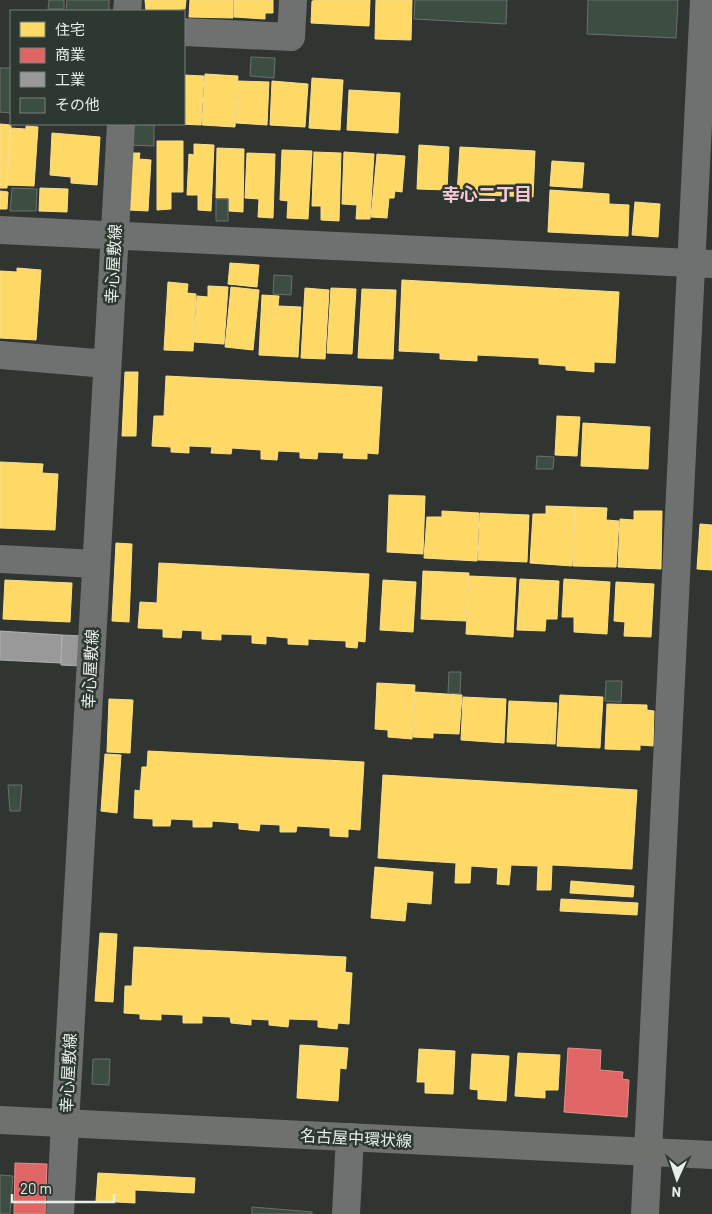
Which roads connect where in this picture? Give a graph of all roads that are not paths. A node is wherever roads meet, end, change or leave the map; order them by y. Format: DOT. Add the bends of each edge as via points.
graph roads {
  1 [pos="293,0"];
  2 [pos="704,0"];
  3 [pos="185,32"];
  4 [pos="120,125"];
  5 [pos="0,230"];
  6 [pos="114,235"];
  7 [pos="702,264"];
  8 [pos="0,355"];
  9 [pos="107,364"];
  10 [pos="0,559"];
  11 [pos="96,564"];
  12 [pos="0,1120"];
  13 [pos="65,1124"];
  14 [pos="350,1137"];
  15 [pos="648,1152"];
  16 [pos="712,1155"];
  17 [pos="60,1214"];
  18 [pos="346,1214"];
  19 [pos="645,1214"];
  1 -- 3 [label="street" via="291,37"];
  2 -- 7 [label="street"];
  4 -- 6 [label="street, 幸心屋敷線"];
  5 -- 6 [label="street"];
  6 -- 7 [label="street"];
  6 -- 9 [label="street, 幸心屋敷線"];
  7 -- 15 [label="street"];
  8 -- 9 [label="street"];
  9 -- 11 [label="street, 幸心屋敷線"];
  10 -- 11 [label="street"];
  11 -- 13 [label="street, 幸心屋敷線"];
  12 -- 13 [label="main road, 名古屋中環状線"];
  13 -- 14 [label="main road, 名古屋中環状線"];
  13 -- 17 [label="street, 幸心屋敷線"];
  14 -- 15 [label="main road, 名古屋中環状線"];
  14 -- 18 [label="street"];
  15 -- 16 [label="main road, 名古屋中環状線"];
  15 -- 19 [label="street"];
}
